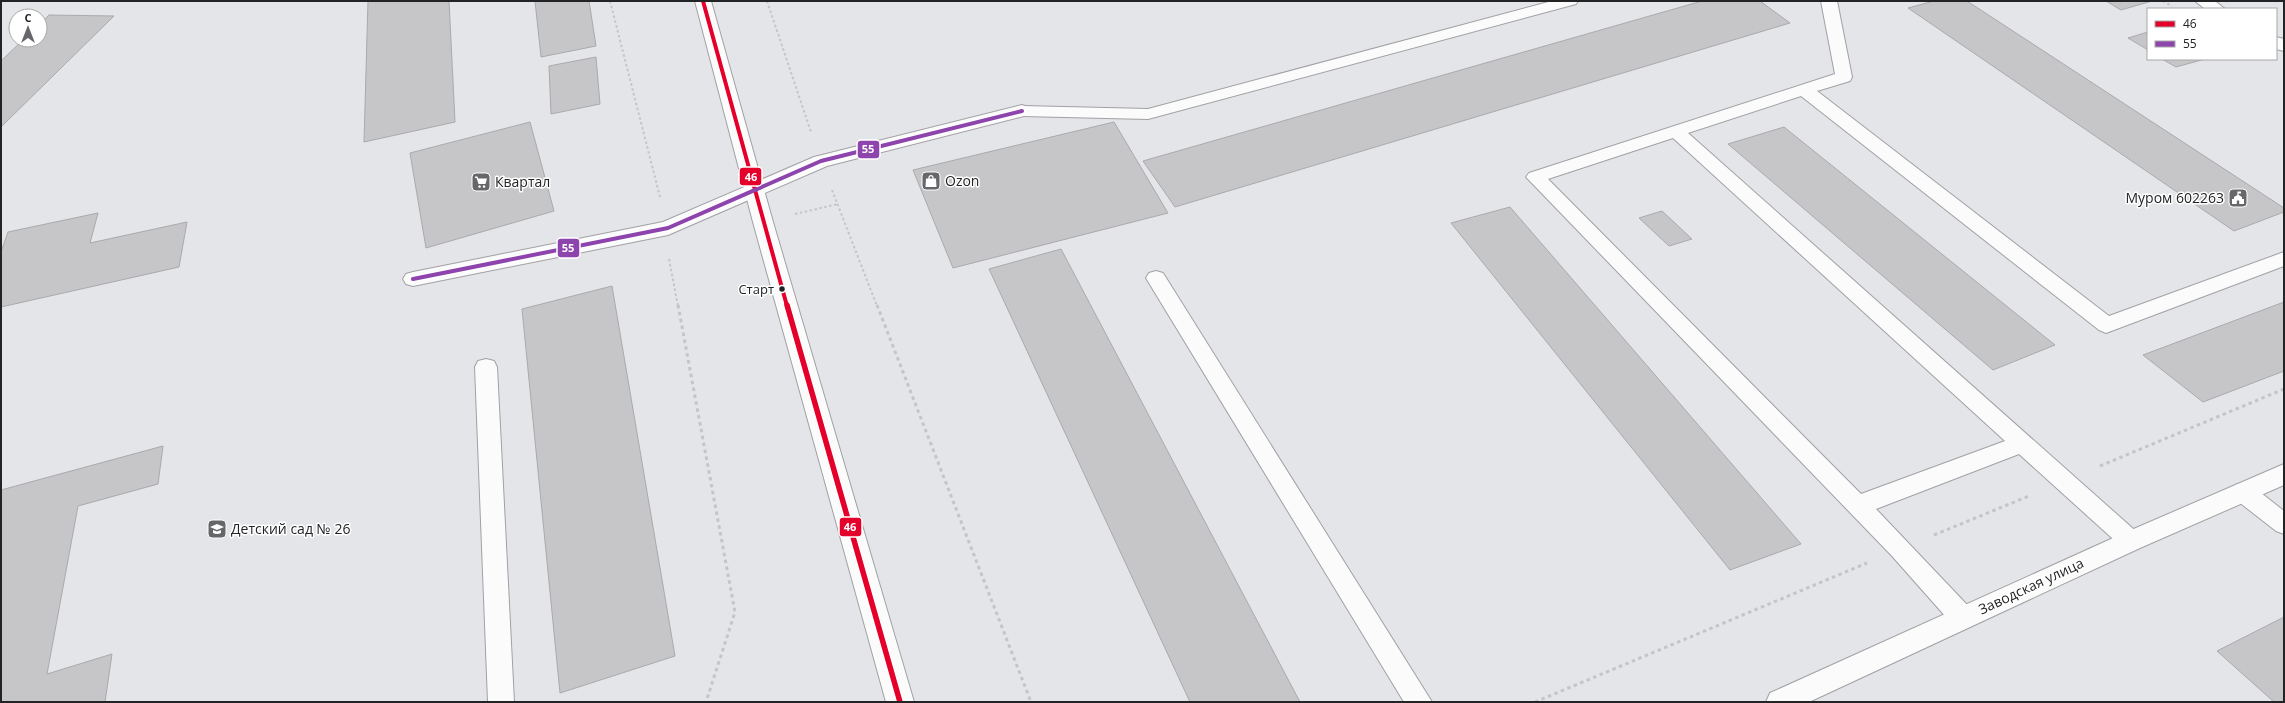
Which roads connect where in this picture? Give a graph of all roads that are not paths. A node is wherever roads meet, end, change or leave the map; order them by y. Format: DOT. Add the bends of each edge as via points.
graph roads {
  1 [pos="703,1"];
  2 [pos="1570,1"];
  3 [pos="1829,1"];
  4 [pos="2203,1"];
  5 [pos="2215,8"];
  6 [pos="1804,90"];
  7 [pos="1022,112"];
  8 [pos="1675,131"];
  9 [pos="754,189"];
  10 [pos="2284,259"];
  11 [pos="1156,278"];
  12 [pos="413,279"];
  13 [pos="486,367"];
  14 [pos="2024,443"];
  15 [pos="2284,474"];
  16 [pos="2243,492"];
  17 [pos="1857,506"];
  18 [pos="2284,524"];
  19 [pos="2131,541"];
  20 [pos="1963,618"];
  21 [pos="501,702"];
  22 [pos="900,702"];
  23 [pos="1418,702"];
  24 [pos="1780,702"];
  1 -- 9 [label="street"];
  2 -- 7 [label="lane" via="1148,114"];
  3 -- 6 [label="lane" via="1844,77"];
  4 -- 5 [label="street"];
  6 -- 8 [label="lane"];
  6 -- 10 [label="lane" via="2106,325"];
  7 -- 9 [label="street" via="821,161"];
  8 -- 14 [label="lane"];
  8 -- 17 [label="lane" via="1535,177"];
  9 -- 12 [label="street" via="668,228"];
  9 -- 22 [label="street"];
  11 -- 23 [label="lane"];
  13 -- 21 [label="lane"];
  14 -- 17 [label="lane"];
  14 -- 19 [label="lane"];
  15 -- 16 [label="street, Заводская улица"];
  16 -- 18 [label="lane"];
  16 -- 19 [label="street, Заводская улица"];
  17 -- 20 [label="lane"];
  19 -- 20 [label="street, Заводская улица"];
  20 -- 24 [label="street, Заводская улица"];
}
